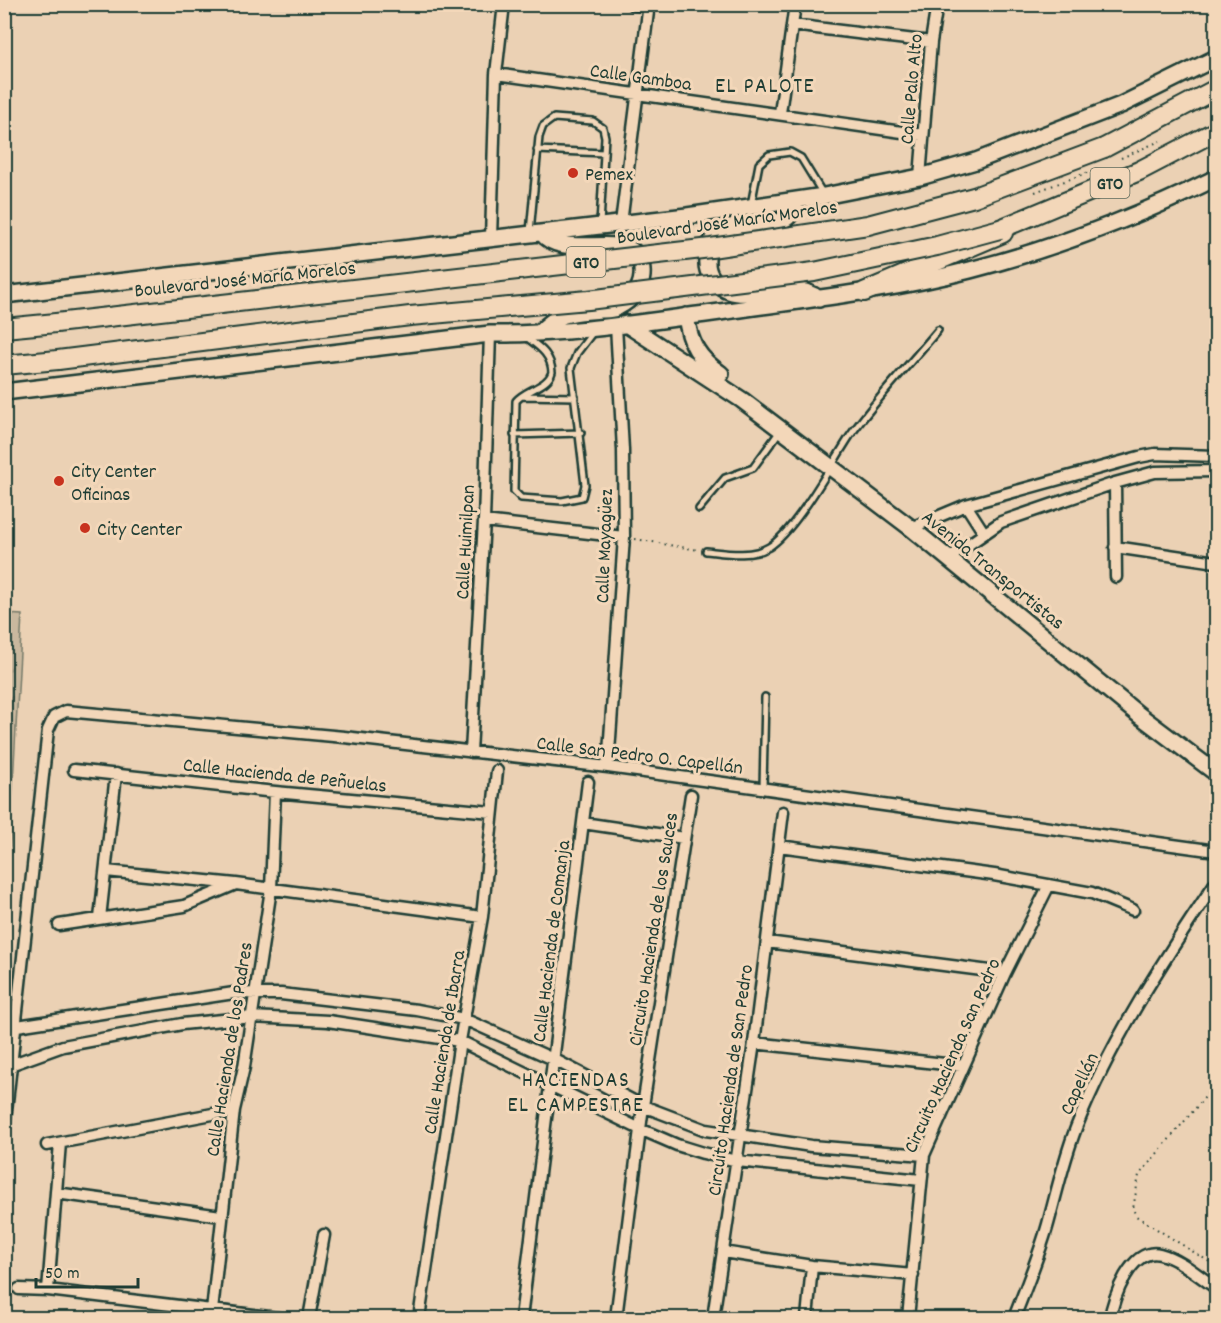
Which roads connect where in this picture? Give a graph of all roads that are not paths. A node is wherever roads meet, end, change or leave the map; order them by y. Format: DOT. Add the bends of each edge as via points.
graph roads {
  1 [pos="504,4"];
  2 [pos="632,4"];
  3 [pos="795,4"];
  4 [pos="937,4"];
  5 [pos="649,5"];
  6 [pos="792,25"];
  7 [pos="931,42"];
  8 [pos="1216,58"];
  9 [pos="496,74"];
  10 [pos="1216,89"];
  11 [pos="639,94"];
  12 [pos="780,113"];
  13 [pos="1216,131"];
  14 [pos="923,135"];
  15 [pos="537,150"];
  16 [pos="604,153"];
  17 [pos="920,177"];
  18 [pos="1216,178"];
  19 [pos="824,196"];
  20 [pos="1071,198"];
  21 [pos="796,200"];
  22 [pos="751,207"];
  23 [pos="621,223"];
  24 [pos="600,225"];
  25 [pos="536,233"];
  26 [pos="491,238"];
  27 [pos="864,292"];
  28 [pos="4,295"];
  29 [pos="819,299"];
  30 [pos="686,316"];
  31 [pos="621,325"];
  32 [pos="4,328"];
  33 [pos="595,328"];
  34 [pos="938,330"];
  35 [pos="539,333"];
  36 [pos="490,334"];
  37 [pos="522,334"];
  38 [pos="9,366"];
  39 [pos="4,392"];
  40 [pos="520,396"];
  41 [pos="575,397"];
  42 [pos="742,399"];
  43 [pos="781,430"];
  44 [pos="580,433"];
  45 [pos="514,435"];
  46 [pos="1216,456"];
  47 [pos="831,468"];
  48 [pos="1216,471"];
  49 [pos="1115,483"];
  50 [pos="966,505"];
  51 [pos="699,509"];
  52 [pos="484,521"];
  53 [pos="911,528"];
  54 [pos="984,532"];
  55 [pos="624,537"];
  56 [pos="1115,547"];
  57 [pos="706,551"];
  58 [pos="949,558"];
  59 [pos="1216,562"];
  60 [pos="1116,577"];
  61 [pos="765,697"];
  62 [pos="471,752"];
  63 [pos="608,767"];
  64 [pos="74,770"];
  65 [pos="497,771"];
  66 [pos="1216,773"];
  67 [pos="116,774"];
  68 [pos="588,782"];
  69 [pos="763,788"];
  70 [pos="275,792"];
  71 [pos="691,795"];
  72 [pos="492,812"];
  73 [pos="783,812"];
  74 [pos="583,823"];
  75 [pos="684,838"];
  76 [pos="779,846"];
  77 [pos="1216,851"];
  78 [pos="106,871"];
  79 [pos="1216,882"];
  80 [pos="236,884"];
  81 [pos="1049,885"];
  82 [pos="271,889"];
  83 [pos="1133,910"];
  84 [pos="482,917"];
  85 [pos="100,918"];
  86 [pos="58,925"];
  87 [pos="767,942"];
  88 [pos="1005,973"];
  89 [pos="255,993"];
  90 [pos="252,1017"];
  91 [pos="464,1019"];
  92 [pos="17,1026"];
  93 [pos="460,1041"];
  94 [pos="754,1043"];
  95 [pos="553,1059"];
  96 [pos="12,1064"];
  97 [pos="963,1066"];
  98 [pos="551,1083"];
  99 [pos="643,1106"];
  100 [pos="234,1110"];
  101 [pos="4,1129"];
  102 [pos="640,1129"];
  103 [pos="740,1136"];
  104 [pos="60,1143"];
  105 [pos="47,1145"];
  106 [pos="924,1155"];
  107 [pos="737,1161"];
  108 [pos="921,1180"];
  109 [pos="56,1193"];
  110 [pos="221,1216"];
  111 [pos="324,1235"];
  112 [pos="723,1252"];
  113 [pos="812,1266"];
  114 [pos="913,1275"];
  115 [pos="1216,1287"];
  116 [pos="19,1288"];
  117 [pos="48,1290"];
  118 [pos="212,1311"];
  119 [pos="278,1318"];
  120 [pos="309,1318"];
  121 [pos="419,1318"];
  122 [pos="521,1318"];
  123 [pos="616,1318"];
  124 [pos="712,1318"];
  125 [pos="807,1318"];
  126 [pos="908,1318"];
  127 [pos="1014,1318"];
  128 [pos="1110,1318"];
  1 -- 9 [label="street"];
  2 -- 5 [label="street"];
  3 -- 6 [label="street"];
  4 -- 7 [label="street, Calle Palo Alto"];
  5 -- 11 [label="street"];
  6 -- 7 [label="street"];
  6 -- 12 [label="street"];
  7 -- 14 [label="street, Calle Palo Alto"];
  8 -- 17 [label="street, Boulevard José María Morelos" via="1121,105 1030,142"];
  9 -- 11 [label="street, Calle Gamboa"];
  9 -- 26 [label="street"];
  10 -- 32 [label="main road, Boulevard José María Morelos / GTO, bridge" via="1104,148 974,197 868,225 711,248"];
  11 -- 12 [label="street, Calle Gamboa"];
  11 -- 23 [label="street"];
  12 -- 14 [label="street, Calle Gamboa"];
  13 -- 20 [label="main road, GTO" via="1139,171"];
  14 -- 17 [label="street, Calle Palo Alto"];
  15 -- 16 [label="lane"];
  15 -- 16 [label="lane" via="543,126 554,118 562,118 599,123 605,137"];
  15 -- 25 [label="lane"];
  16 -- 24 [label="lane"];
  17 -- 19 [label="street, Boulevard José María Morelos"];
  18 -- 27 [label="street" via="1154,209 1029,254"];
  19 -- 21 [label="street, Boulevard José María Morelos"];
  19 -- 22 [label="lane" via="801,158 790,152 769,155 759,164"];
  20 -- 27 [label="main road" via="975,246"];
  20 -- 38 [label="main road, GTO, bridge" via="1000,229 814,272 588,300 398,317"];
  21 -- 22 [label="street, Boulevard José María Morelos"];
  21 -- 29 [label="street" via="793,211 784,220 716,233 705,263 711,278 723,288 741,294 797,288"];
  22 -- 23 [label="street, Boulevard José María Morelos"];
  23 -- 24 [label="street, Boulevard José María Morelos"];
  24 -- 25 [label="street, Boulevard José María Morelos"];
  25 -- 26 [label="street, Boulevard José María Morelos"];
  25 -- 35 [label="street" via="557,246 608,243 625,247 635,253 642,270 632,299 615,309 562,314"];
  26 -- 28 [label="street, Boulevard José María Morelos"];
  27 -- 29 [label="street"];
  29 -- 30 [label="street"];
  30 -- 31 [label="street"];
  30 -- 42 [label="street, Avenida Transportistas" via="689,338 699,357"];
  31 -- 33 [label="street"];
  31 -- 42 [label="street, Avenida Transportistas"];
  31 -- 55 [label="street, Calle Mayagüez"];
  33 -- 35 [label="street"];
  33 -- 41 [label="lane" via="573,361"];
  34 -- 47 [label="lane" via="850,436"];
  35 -- 37 [label="street"];
  36 -- 37 [label="street"];
  36 -- 39 [label="street"];
  36 -- 52 [label="street, Calle Huimilpan"];
  37 -- 40 [label="lane" via="544,351 552,372 546,382"];
  40 -- 41 [label="lane"];
  40 -- 45 [label="lane" via="515,408"];
  41 -- 44 [label="lane"];
  42 -- 43 [label="street, Avenida Transportistas"];
  43 -- 47 [label="street, Avenida Transportistas"];
  43 -- 51 [label="lane" via="753,468 725,478"];
  44 -- 45 [label="lane"];
  44 -- 45 [label="lane" via="584,493 577,500 562,501 516,496"];
  46 -- 50 [label="street" via="1155,454"];
  47 -- 53 [label="street, Avenida Transportistas"];
  47 -- 57 [label="lane" via="770,546 748,554"];
  48 -- 49 [label="street" via="1155,472"];
  49 -- 54 [label="street" via="1023,513"];
  49 -- 56 [label="street"];
  50 -- 53 [label="street"];
  50 -- 54 [label="street"];
  52 -- 55 [label="street"];
  52 -- 62 [label="street, Calle Huimilpan"];
  53 -- 58 [label="street, Avenida Transportistas"];
  54 -- 58 [label="street"];
  55 -- 63 [label="street, Calle Mayagüez"];
  56 -- 59 [label="street"];
  56 -- 60 [label="street"];
  58 -- 66 [label="street, Avenida Transportistas" via="1139,715"];
  61 -- 69 [label="lane"];
  62 -- 63 [label="street, Calle San Pedro O. Capellán"];
  62 -- 92 [label="street, Calle San Pedro O. Capellán" via="90,711 58,714 48,730"];
  63 -- 69 [label="street, Calle San Pedro O. Capellán"];
  64 -- 67 [label="street, Calle Hacienda de Peñuelas"];
  65 -- 72 [label="street, Calle Hacienda de Ibarra"];
  67 -- 70 [label="street, Calle Hacienda de Peñuelas"];
  67 -- 78 [label="street"];
  68 -- 74 [label="street, Calle Hacienda de Comanja"];
  69 -- 77 [label="street, Calle San Pedro O. Capellán"];
  70 -- 72 [label="street, Calle Hacienda de Peñuelas"];
  70 -- 82 [label="street, Calle Hacienda de los Padres"];
  71 -- 75 [label="street, Circuito Hacienda de los Sauces"];
  72 -- 84 [label="street, Calle Hacienda de Ibarra"];
  73 -- 76 [label="street, Circuito Hacienda de San Pedro"];
  74 -- 75 [label="street"];
  74 -- 95 [label="street, Calle Hacienda de Comanja"];
  75 -- 99 [label="street, Circuito Hacienda de los Sauces"];
  76 -- 81 [label="street" via="994,874"];
  76 -- 87 [label="street, Circuito Hacienda de San Pedro"];
  78 -- 80 [label="street"];
  78 -- 85 [label="street"];
  79 -- 127 [label="street, Capellán" via="1153,980 1077,1125 1038,1255"];
  80 -- 82 [label="street"];
  80 -- 85 [label="street" via="184,906"];
  81 -- 83 [label="street" via="1092,893"];
  81 -- 88 [label="street, Circuito Hacienda San Pedro"];
  82 -- 84 [label="street"];
  82 -- 89 [label="street, Calle Hacienda de los Padres"];
  84 -- 91 [label="street, Calle Hacienda de Ibarra"];
  85 -- 86 [label="street"];
  87 -- 88 [label="street"];
  87 -- 94 [label="street, Circuito Hacienda de San Pedro"];
  88 -- 97 [label="street, Circuito Hacienda San Pedro"];
  89 -- 90 [label="street, Calle Hacienda de los Padres"];
  89 -- 91 [label="street" via="331,999"];
  89 -- 92 [label="street" via="192,998"];
  90 -- 93 [label="street" via="328,1021"];
  90 -- 96 [label="street" via="182,1024 63,1046"];
  90 -- 100 [label="street, Calle Hacienda de los Padres"];
  91 -- 93 [label="street, Calle Hacienda de Ibarra"];
  91 -- 95 [label="street"];
  92 -- 96 [label="street"];
  93 -- 98 [label="street"];
  93 -- 121 [label="street, Calle Hacienda de Ibarra"];
  94 -- 97 [label="street"];
  94 -- 103 [label="street, Circuito Hacienda de San Pedro"];
  95 -- 98 [label="street, Calle Hacienda de Comanja"];
  95 -- 99 [label="street"];
  96 -- 101 [label="street"];
  97 -- 106 [label="street, Circuito Hacienda San Pedro"];
  98 -- 102 [label="street"];
  98 -- 122 [label="street, Calle Hacienda de Comanja"];
  99 -- 102 [label="street, Circuito Hacienda de los Sauces"];
  99 -- 103 [label="street" via="706,1130"];
  100 -- 104 [label="street"];
  100 -- 110 [label="street, Calle Hacienda de los Padres"];
  102 -- 107 [label="street" via="677,1145"];
  102 -- 123 [label="street, Circuito Hacienda de los Sauces"];
  103 -- 106 [label="street"];
  103 -- 107 [label="street, Circuito Hacienda de San Pedro"];
  104 -- 105 [label="street"];
  104 -- 109 [label="street"];
  106 -- 108 [label="street, Circuito Hacienda San Pedro"];
  107 -- 108 [label="street"];
  107 -- 112 [label="street, Circuito Hacienda de San Pedro"];
  108 -- 114 [label="street, Circuito Hacienda San Pedro"];
  109 -- 110 [label="street"];
  109 -- 117 [label="street"];
  110 -- 118 [label="street, Calle Hacienda de los Padres"];
  111 -- 120 [label="street"];
  112 -- 113 [label="street"];
  112 -- 124 [label="street, Circuito Hacienda de San Pedro"];
  113 -- 114 [label="street"];
  113 -- 125 [label="street"];
  114 -- 126 [label="street, Circuito Hacienda San Pedro"];
  115 -- 128 [label="street" via="1160,1254 1145,1257 1128,1273 1116,1293"];
  116 -- 117 [label="street"];
  117 -- 118 [label="street"];
  118 -- 119 [label="street"];
}
